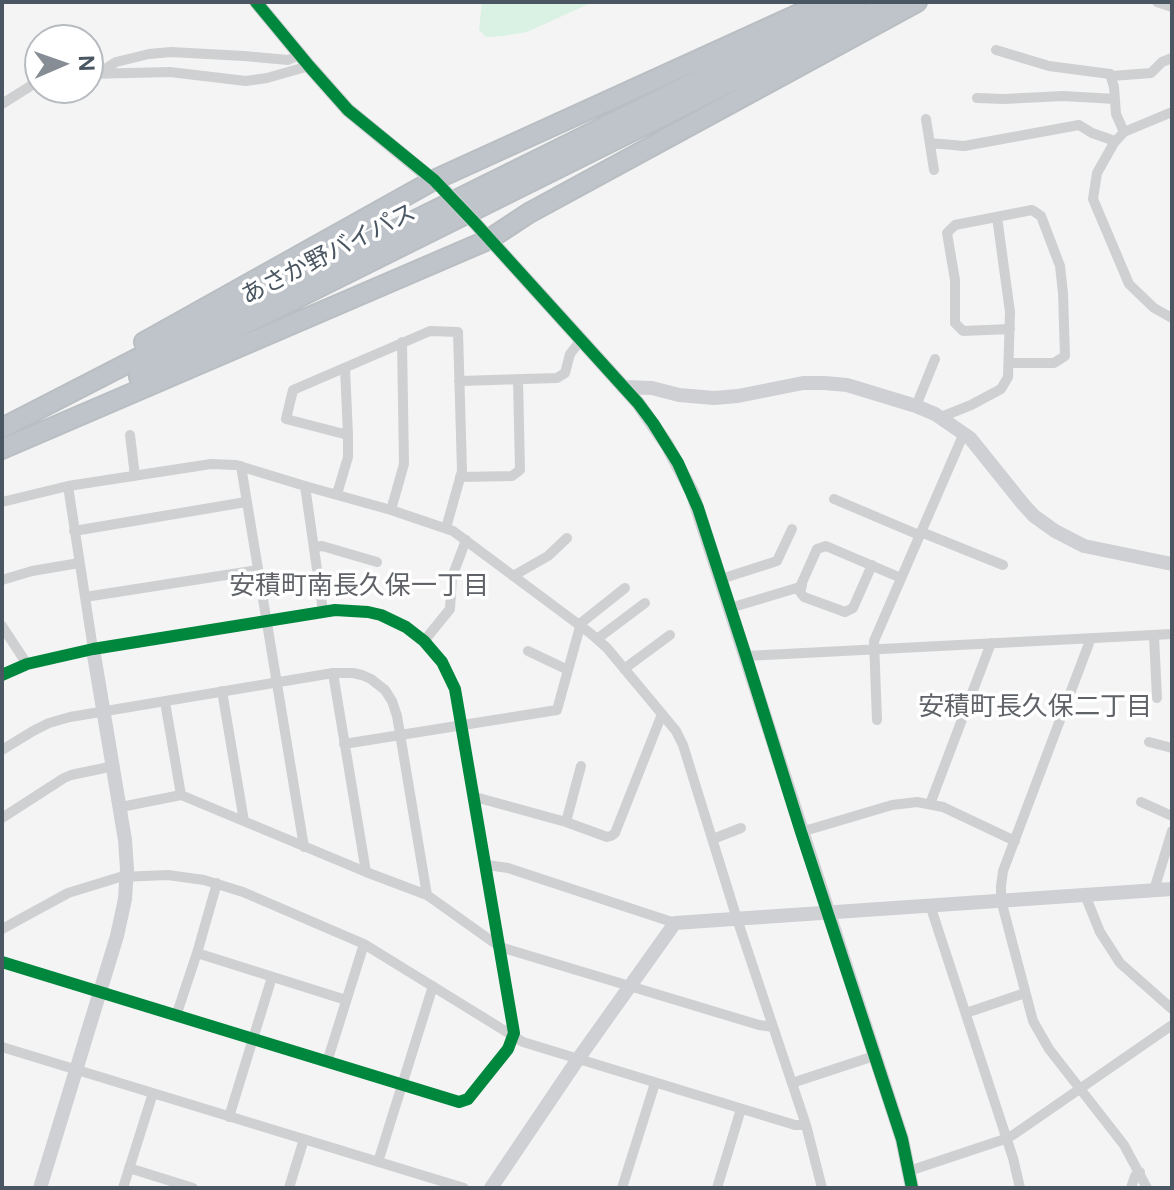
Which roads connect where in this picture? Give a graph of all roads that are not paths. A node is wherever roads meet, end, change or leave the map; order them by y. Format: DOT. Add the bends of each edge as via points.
graph roads {
  1 [pos="256,2"];
  2 [pos="825,2"];
  3 [pos="856,2"];
  4 [pos="892,2"];
  5 [pos="917,2"];
  6 [pos="1157,2"];
  7 [pos="1172,7"];
  8 [pos="996,50"];
  9 [pos="1172,58"];
  10 [pos="304,61"];
  11 [pos="105,74"];
  12 [pos="1112,76"];
  13 [pos="24,89"];
  14 [pos="977,98"];
  15 [pos="1115,99"];
  16 [pos="2,104"];
  17 [pos="1172,112"];
  18 [pos="926,119"];
  19 [pos="1124,132"];
  20 [pos="1115,141"];
  21 [pos="930,143"];
  22 [pos="934,170"];
  23 [pos="440,186"];
  24 [pos="997,217"];
  25 [pos="488,240"];
  26 [pos="1172,318"];
  27 [pos="1010,329"];
  28 [pos="581,340"];
  29 [pos="402,342"];
  30 [pos="935,359"];
  31 [pos="1009,363"];
  32 [pos="345,368"];
  33 [pos="518,379"];
  34 [pos="459,381"];
  35 [pos="623,387"];
  36 [pos="916,406"];
  37 [pos="941,417"];
  38 [pos="20,419"];
  39 [pos="2,428"];
  40 [pos="964,433"];
  41 [pos="130,435"];
  42 [pos="348,435"];
  43 [pos="2,447"];
  44 [pos="241,466"];
  45 [pos="135,476"];
  46 [pos="460,477"];
  47 [pos="68,486"];
  48 [pos="305,486"];
  49 [pos="337,494"];
  50 [pos="834,499"];
  51 [pos="2,502"];
  52 [pos="246,502"];
  53 [pos="391,510"];
  54 [pos="446,528"];
  55 [pos="792,529"];
  56 [pos="74,531"];
  57 [pos="920,534"];
  58 [pos="567,538"];
  59 [pos="466,540"];
  60 [pos="314,547"];
  61 [pos="377,562"];
  62 [pos="79,563"];
  63 [pos="1172,564"];
  64 [pos="872,565"];
  65 [pos="1003,565"];
  66 [pos="258,570"];
  67 [pos="513,576"];
  68 [pos="901,578"];
  69 [pos="721,579"];
  70 [pos="2,580"];
  71 [pos="802,585"];
  72 [pos="625,588"];
  73 [pos="85,597"];
  74 [pos="645,603"];
  75 [pos="730,608"];
  76 [pos="323,611"];
  77 [pos="267,620"];
  78 [pos="580,625"];
  79 [pos="2,626"];
  80 [pos="1172,634"];
  81 [pos="670,635"];
  82 [pos="1154,636"];
  83 [pos="1091,638"];
  84 [pos="597,639"];
  85 [pos="424,641"];
  86 [pos="991,643"];
  87 [pos="93,649"];
  88 [pos="873,650"];
  89 [pos="528,651"];
  90 [pos="746,656"];
  91 [pos="27,664"];
  92 [pos="624,669"];
  93 [pos="568,670"];
  94 [pos="333,673"];
  95 [pos="2,675"];
  96 [pos="277,682"];
  97 [pos="222,691"];
  98 [pos="1157,698"];
  99 [pos="165,702"];
  100 [pos="104,711"];
  101 [pos="662,714"];
  102 [pos="877,720"];
  103 [pos="463,726"];
  104 [pos="401,735"];
  105 [pos="1149,742"];
  106 [pos="344,744"];
  107 [pos="1172,748"];
  108 [pos="2,750"];
  109 [pos="114,766"];
  110 [pos="581,766"];
  111 [pos="181,795"];
  112 [pos="475,797"];
  113 [pos="1141,802"];
  114 [pos="930,804"];
  115 [pos="121,807"];
  116 [pos="1172,816"];
  117 [pos="2,818"];
  118 [pos="244,821"];
  119 [pos="566,822"];
  120 [pos="741,828"];
  121 [pos="1172,831"];
  122 [pos="801,832"];
  123 [pos="713,839"];
  124 [pos="1015,841"];
  125 [pos="304,847"];
  126 [pos="487,865"];
  127 [pos="366,872"];
  128 [pos="127,876"];
  129 [pos="217,883"];
  130 [pos="1172,889"];
  131 [pos="1154,890"];
  132 [pos="427,895"];
  133 [pos="1085,895"];
  134 [pos="1001,900"];
  135 [pos="930,905"];
  136 [pos="828,912"];
  137 [pos="737,919"];
  138 [pos="675,923"];
  139 [pos="3,926"];
  140 [pos="364,944"];
  141 [pos="500,947"];
  142 [pos="197,953"];
  143 [pos="2,962"];
  144 [pos="272,977"];
  145 [pos="433,986"];
  146 [pos="630,987"];
  147 [pos="100,992"];
  148 [pos="1025,993"];
  149 [pos="346,1000"];
  150 [pos="1172,1009"];
  151 [pos="966,1013"];
  152 [pos="176,1016"];
  153 [pos="1172,1025"];
  154 [pos="773,1027"];
  155 [pos="513,1037"];
  156 [pos="253,1039"];
  157 [pos="2,1047"];
  158 [pos="874,1056"];
  159 [pos="578,1059"];
  160 [pos="327,1062"];
  161 [pos="76,1070"];
  162 [pos="655,1083"];
  163 [pos="792,1083"];
  164 [pos="402,1085"];
  165 [pos="1081,1088"];
  166 [pos="153,1093"];
  167 [pos="741,1109"];
  168 [pos="229,1117"];
  169 [pos="806,1125"];
  170 [pos="1006,1138"];
  171 [pos="304,1139"];
  172 [pos="378,1162"];
  173 [pos="129,1168"];
  174 [pos="909,1171"];
  175 [pos="1140,1172"];
  176 [pos="40,1188"];
  177 [pos="123,1188"];
  178 [pos="193,1188"];
  179 [pos="289,1188"];
  180 [pos="464,1188"];
  181 [pos="491,1188"];
  182 [pos="622,1188"];
  183 [pos="717,1188"];
  184 [pos="822,1188"];
  185 [pos="912,1188"];
  186 [pos="1020,1188"];
  187 [pos="1131,1188"];
  188 [pos="1147,1188"];
  1 -- 10 [label="street"];
  2 -- 23 [label="highway"];
  3 -- 38 [label="highway, あさか野バイパス"];
  4 -- 43 [label="highway, あさか野バイパス"];
  5 -- 25 [label="highway"];
  6 -- 7 [label="street"];
  8 -- 12 [label="street" via="1049,66"];
  9 -- 12 [label="street" via="1152,73"];
  10 -- 11 [label="street" via="267,78 246,81 170,72"];
  10 -- 11 [label="street" via="171,52 116,62"];
  10 -- 23 [label="street" via="348,110"];
  12 -- 15 [label="street"];
  13 -- 16 [label="street"];
  14 -- 15 [label="street"];
  15 -- 19 [label="street"];
  17 -- 19 [label="street"];
  18 -- 21 [label="street"];
  19 -- 20 [label="street"];
  20 -- 21 [label="street" via="1079,125 964,146"];
  20 -- 26 [label="street" via="1097,173 1093,199 1129,284"];
  21 -- 22 [label="street"];
  23 -- 25 [label="street, bridge"];
  23 -- 38 [label="highway" via="172,326"];
  24 -- 27 [label="street"];
  24 -- 27 [label="street" via="955,225 947,233 955,320 963,331"];
  24 -- 31 [label="street" via="1032,210 1039,214 1060,266 1063,293 1065,356 1054,363"];
  25 -- 28 [label="street"];
  25 -- 43 [label="highway"];
  27 -- 31 [label="street"];
  28 -- 33 [label="street" via="563,375"];
  28 -- 35 [label="street"];
  29 -- 32 [label="street"];
  29 -- 34 [label="street" via="430,331 458,332"];
  29 -- 53 [label="street" via="404,464"];
  30 -- 36 [label="street"];
  31 -- 37 [label="street" via="1001,389"];
  32 -- 42 [label="street"];
  32 -- 42 [label="street" via="293,390 286,419"];
  33 -- 34 [label="street"];
  33 -- 46 [label="street" via="520,470 512,476"];
  34 -- 46 [label="street"];
  35 -- 36 [label="street" via="714,398 824,383"];
  35 -- 69 [label="street" via="682,471"];
  36 -- 37 [label="street"];
  37 -- 40 [label="street"];
  38 -- 39 [label="highway, あさか野バイパス"];
  40 -- 57 [label="street"];
  40 -- 63 [label="street" via="1023,504 1055,531 1084,546"];
  41 -- 45 [label="street"];
  42 -- 49 [label="street" via="348,457"];
  44 -- 45 [label="street" via="211,464"];
  44 -- 48 [label="street"];
  44 -- 52 [label="street"];
  45 -- 47 [label="street"];
  46 -- 54 [label="street"];
  47 -- 51 [label="street"];
  47 -- 56 [label="street"];
  48 -- 49 [label="street"];
  48 -- 60 [label="street"];
  49 -- 53 [label="street"];
  50 -- 57 [label="street"];
  52 -- 56 [label="street"];
  52 -- 66 [label="street"];
  53 -- 54 [label="street"];
  54 -- 59 [label="street"];
  55 -- 69 [label="street" via="777,561"];
  56 -- 62 [label="street"];
  57 -- 65 [label="street"];
  57 -- 68 [label="street"];
  58 -- 67 [label="street"];
  59 -- 67 [label="street"];
  59 -- 85 [label="street" via="452,577 450,609"];
  60 -- 61 [label="street"];
  60 -- 76 [label="street"];
  62 -- 70 [label="street"];
  62 -- 73 [label="street"];
  64 -- 68 [label="street"];
  64 -- 71 [label="street" via="826,546 817,549"];
  64 -- 71 [label="street" via="853,608 845,612 804,597"];
  66 -- 73 [label="street"];
  66 -- 77 [label="street"];
  67 -- 78 [label="street"];
  68 -- 88 [label="street"];
  69 -- 75 [label="street"];
  71 -- 75 [label="street"];
  72 -- 78 [label="street"];
  73 -- 87 [label="street"];
  74 -- 84 [label="street"];
  75 -- 90 [label="street"];
  76 -- 77 [label="street"];
  76 -- 85 [label="street" via="381,615"];
  77 -- 87 [label="street"];
  77 -- 96 [label="street"];
  78 -- 84 [label="street"];
  78 -- 93 [label="street"];
  79 -- 91 [label="street"];
  80 -- 82 [label="street"];
  81 -- 92 [label="street"];
  82 -- 83 [label="street"];
  82 -- 98 [label="street"];
  83 -- 86 [label="street"];
  83 -- 124 [label="street"];
  84 -- 92 [label="street"];
  85 -- 103 [label="street" via="448,672"];
  86 -- 88 [label="street"];
  86 -- 114 [label="street"];
  87 -- 91 [label="street"];
  87 -- 100 [label="street"];
  88 -- 90 [label="street"];
  88 -- 102 [label="street"];
  89 -- 93 [label="street"];
  90 -- 122 [label="street"];
  91 -- 95 [label="street"];
  92 -- 101 [label="street"];
  93 -- 103 [label="street" via="557,710"];
  94 -- 96 [label="street"];
  94 -- 104 [label="street" via="353,673 379,684 392,701"];
  94 -- 106 [label="street"];
  96 -- 97 [label="street"];
  96 -- 125 [label="street"];
  97 -- 99 [label="street"];
  97 -- 118 [label="street"];
  99 -- 100 [label="street"];
  99 -- 111 [label="street"];
  100 -- 108 [label="street" via="49,723"];
  100 -- 109 [label="street"];
  101 -- 119 [label="street" via="615,833 607,837"];
  101 -- 123 [label="street" via="683,745"];
  103 -- 104 [label="street"];
  103 -- 112 [label="street"];
  104 -- 106 [label="street"];
  104 -- 132 [label="street"];
  105 -- 107 [label="street"];
  106 -- 127 [label="street"];
  109 -- 115 [label="street"];
  109 -- 117 [label="street" via="64,778"];
  110 -- 119 [label="street"];
  111 -- 115 [label="street"];
  111 -- 118 [label="street"];
  112 -- 119 [label="street"];
  112 -- 126 [label="street"];
  113 -- 116 [label="street"];
  114 -- 122 [label="street" via="892,805"];
  114 -- 124 [label="street"];
  115 -- 128 [label="street"];
  118 -- 125 [label="street"];
  120 -- 123 [label="street"];
  121 -- 131 [label="street"];
  122 -- 136 [label="street"];
  123 -- 137 [label="street"];
  124 -- 134 [label="street" via="1003,871"];
  125 -- 127 [label="street"];
  126 -- 138 [label="street"];
  126 -- 141 [label="street"];
  127 -- 132 [label="street"];
  128 -- 129 [label="street" via="182,876"];
  128 -- 139 [label="street" via="68,893"];
  128 -- 147 [label="street" via="120,926"];
  129 -- 140 [label="street"];
  129 -- 142 [label="street"];
  130 -- 131 [label="street"];
  131 -- 133 [label="street"];
  132 -- 141 [label="street"];
  133 -- 134 [label="street"];
  133 -- 150 [label="street" via="1120,963"];
  134 -- 135 [label="street"];
  134 -- 148 [label="street"];
  135 -- 136 [label="street"];
  135 -- 151 [label="street"];
  136 -- 137 [label="street"];
  136 -- 158 [label="street"];
  137 -- 138 [label="street"];
  137 -- 154 [label="street"];
  138 -- 146 [label="street"];
  140 -- 145 [label="street"];
  140 -- 149 [label="street"];
  141 -- 146 [label="street"];
  141 -- 155 [label="street"];
  142 -- 144 [label="street"];
  142 -- 152 [label="street"];
  143 -- 147 [label="street"];
  144 -- 149 [label="street"];
  144 -- 156 [label="street"];
  145 -- 155 [label="street"];
  145 -- 164 [label="street"];
  146 -- 154 [label="street"];
  146 -- 159 [label="street"];
  147 -- 152 [label="street"];
  147 -- 161 [label="street"];
  148 -- 151 [label="street"];
  148 -- 165 [label="street" via="1041,1036"];
  149 -- 160 [label="street"];
  151 -- 170 [label="street"];
  152 -- 156 [label="street"];
  153 -- 165 [label="street"];
  154 -- 163 [label="street"];
  155 -- 159 [label="street"];
  155 -- 164 [label="street" via="464,1101"];
  156 -- 160 [label="street"];
  156 -- 168 [label="street"];
  157 -- 161 [label="street"];
  158 -- 163 [label="street"];
  158 -- 174 [label="street"];
  159 -- 162 [label="street"];
  159 -- 181 [label="street"];
  160 -- 164 [label="street"];
  161 -- 166 [label="street"];
  161 -- 176 [label="street"];
  162 -- 167 [label="street"];
  162 -- 182 [label="street"];
  163 -- 169 [label="street"];
  164 -- 172 [label="street"];
  165 -- 170 [label="street"];
  165 -- 175 [label="street"];
  166 -- 168 [label="street"];
  166 -- 173 [label="street"];
  167 -- 169 [label="street"];
  167 -- 183 [label="street"];
  168 -- 171 [label="street"];
  169 -- 184 [label="street"];
  170 -- 174 [label="street"];
  170 -- 186 [label="street"];
  171 -- 172 [label="street"];
  171 -- 179 [label="street"];
  172 -- 180 [label="street"];
  173 -- 177 [label="street"];
  173 -- 178 [label="street"];
  174 -- 185 [label="street"];
  175 -- 187 [label="street"];
  175 -- 188 [label="street"];
}
